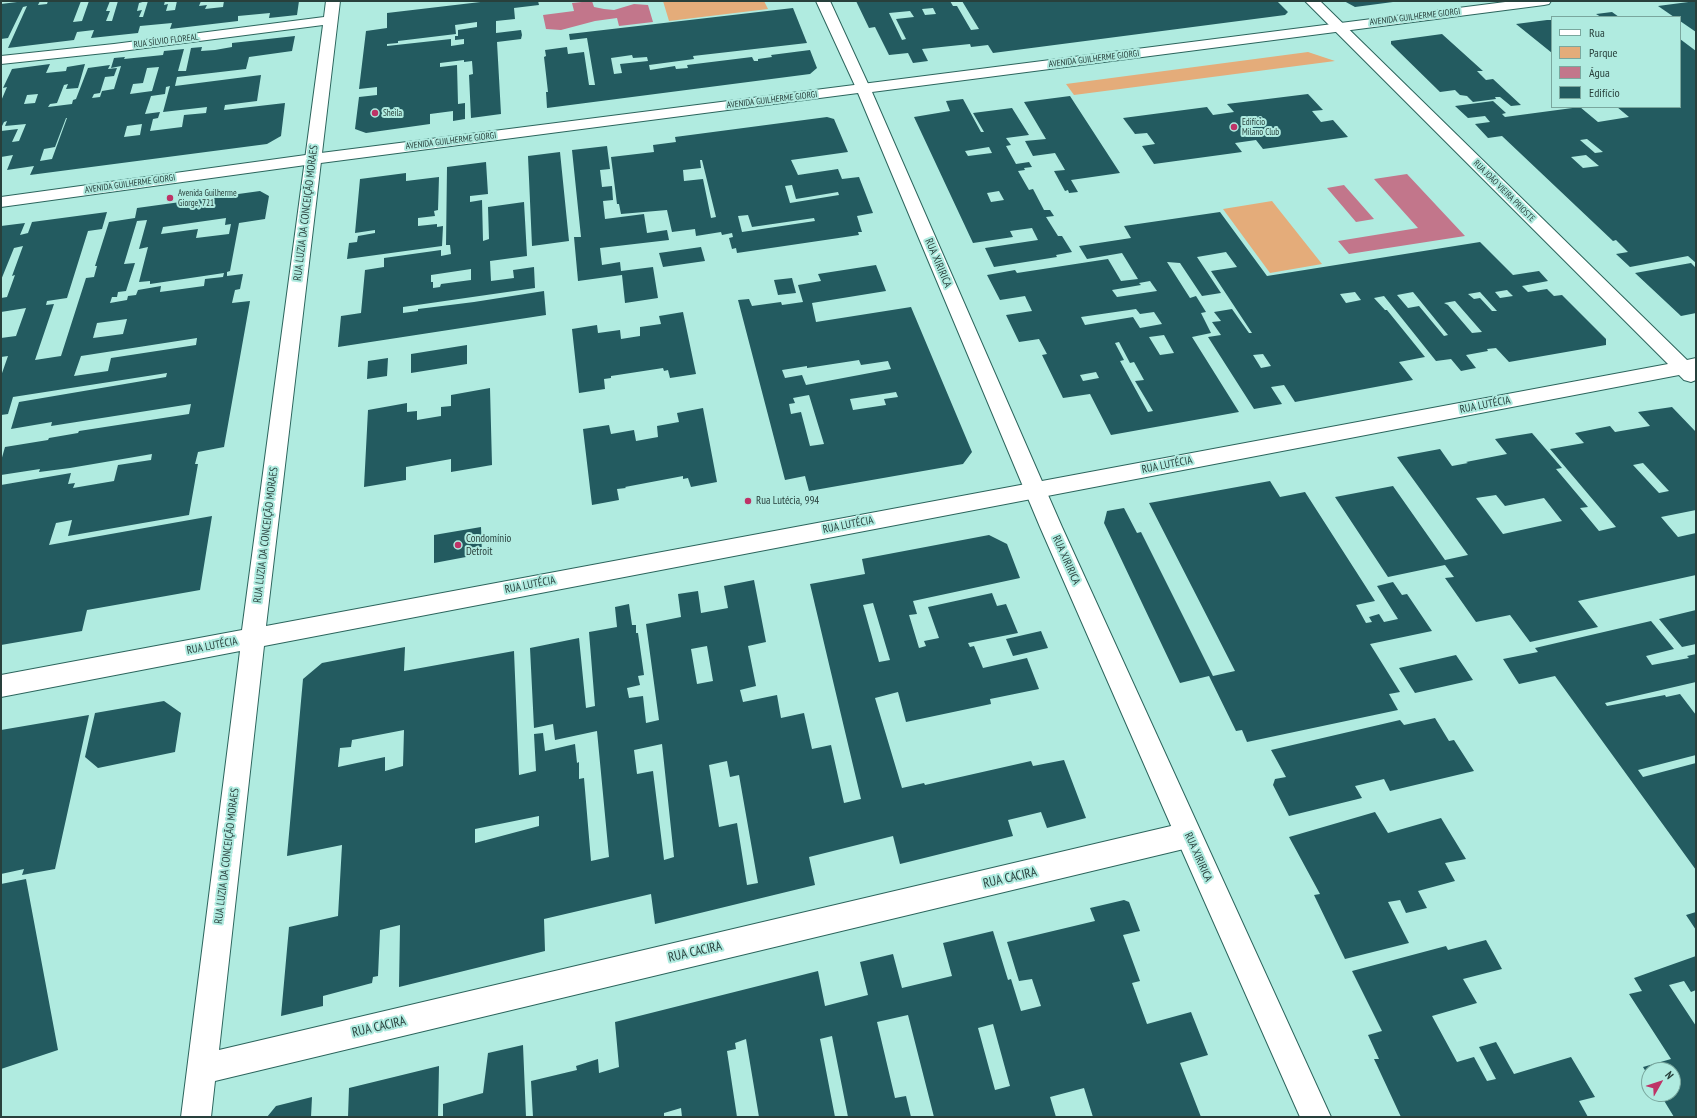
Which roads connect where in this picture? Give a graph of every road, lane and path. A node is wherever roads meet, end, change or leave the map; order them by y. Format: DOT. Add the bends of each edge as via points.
graph roads {
  1 [pos="823,1"];
  2 [pos="1312,1"];
  3 [pos="1544,1"];
  4 [pos="332,11"];
  5 [pos="1338,27"];
  6 [pos="1,60"];
  7 [pos="863,88"];
  8 [pos="313,159"];
  9 [pos="1,202"];
  10 [pos="1692,371"];
  11 [pos="1035,489"];
  12 [pos="253,638"];
  13 [pos="1,686"];
  14 [pos="1188,836"];
  15 [pos="201,1069"];
  16 [pos="196,1117"];
  17 [pos="1316,1117"];
  1 -- 7 [label="street, RUA XIRIRICA"];
  2 -- 5 [label="street, RUA JOÃO VIEIRA PRIOSTE"];
  3 -- 5 [label="street, AVENIDA GUILHERME GIORGI"];
  4 -- 6 [label="street, RUA SÍLVIO FLOREAL" via="122,47"];
  4 -- 8 [label="street, RUA LUZIA DA CONCEIÇÃO MORAES"];
  5 -- 7 [label="street, AVENIDA GUILHERME GIORGI"];
  5 -- 10 [label="street, RUA JOÃO VIEIRA PRIOSTE"];
  7 -- 8 [label="street, AVENIDA GUILHERME GIORGI"];
  7 -- 11 [label="street, RUA XIRIRICA"];
  8 -- 9 [label="street, AVENIDA GUILHERME GIORGI"];
  8 -- 12 [label="street, RUA LUZIA DA CONCEIÇÃO MORAES"];
  10 -- 11 [label="street, RUA LUTÉCIA"];
  11 -- 12 [label="street, RUA LUTÉCIA"];
  11 -- 14 [label="street, RUA XIRIRICA"];
  12 -- 13 [label="street, RUA LUTÉCIA"];
  12 -- 15 [label="street, RUA LUZIA DA CONCEIÇÃO MORAES"];
  14 -- 15 [label="street, RUA CACIRA"];
  14 -- 17 [label="street, RUA XIRIRICA"];
  15 -- 16 [label="street, RUA LUZIA DA CONCEIÇÃO MORAES"];
}
